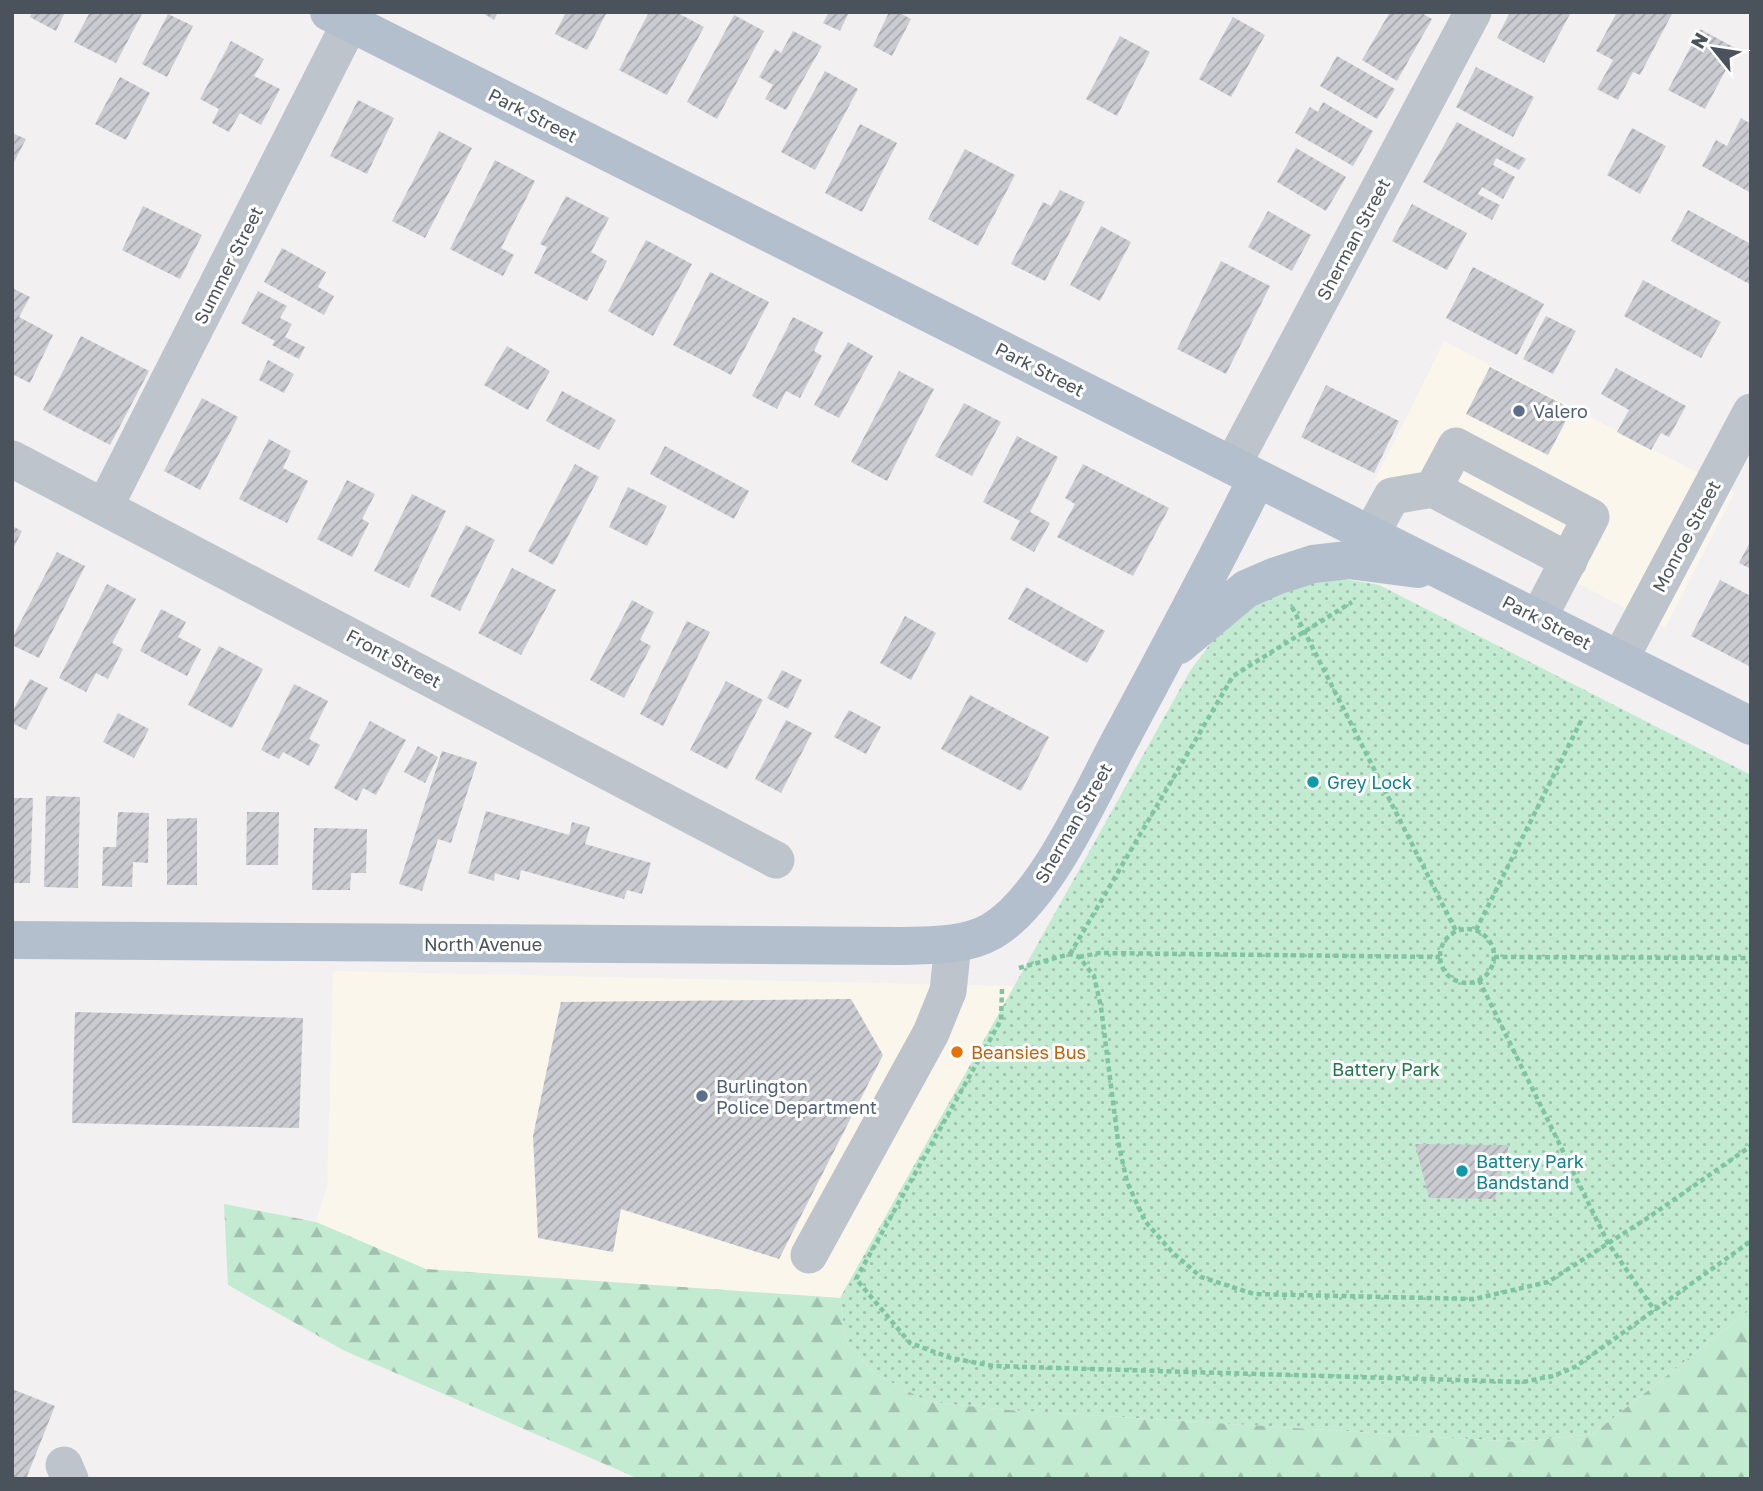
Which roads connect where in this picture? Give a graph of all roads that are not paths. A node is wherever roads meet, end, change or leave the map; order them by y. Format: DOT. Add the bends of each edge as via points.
graph roads {
  1 [pos="1473,12"];
  2 [pos="339,18"];
  3 [pos="1751,412"];
  4 [pos="12,458"];
  5 [pos="1245,472"];
  6 [pos="1433,489"];
  7 [pos="105,506"];
  8 [pos="1371,534"];
  9 [pos="1569,561"];
  10 [pos="1448,572"];
  11 [pos="1539,617"];
  12 [pos="1164,658"];
  13 [pos="1620,659"];
  14 [pos="1751,726"];
  15 [pos="776,860"];
  16 [pos="12,940"];
  17 [pos="953,944"];
  18 [pos="809,1255"];
  1 -- 5 [label="street, Sherman Street"];
  2 -- 5 [label="main road, Park Street"];
  2 -- 7 [label="street, Summer Street"];
  3 -- 13 [label="street, Monroe Street"];
  4 -- 7 [label="street, Front Street"];
  5 -- 8 [label="main road, Park Street"];
  5 -- 12 [label="main road, Sherman Street"];
  6 -- 8 [label="street" via="1392,496"];
  6 -- 9 [label="street"];
  6 -- 9 [label="street" via="1456,446 1591,517"];
  7 -- 15 [label="street, Front Street"];
  8 -- 10 [label="main road, Park Street"];
  9 -- 11 [label="street"];
  10 -- 11 [label="main road, Park Street"];
  10 -- 12 [label="main road, Sherman Street" via="1349,560 1313,564 1247,589"];
  11 -- 13 [label="main road, Park Street"];
  12 -- 17 [label="main road, Sherman Street" via="1034,891 992,931"];
  13 -- 14 [label="main road, Park Street"];
  16 -- 17 [label="main road, North Avenue"];
  17 -- 18 [label="street" via="947,991 931,1033"];
}
